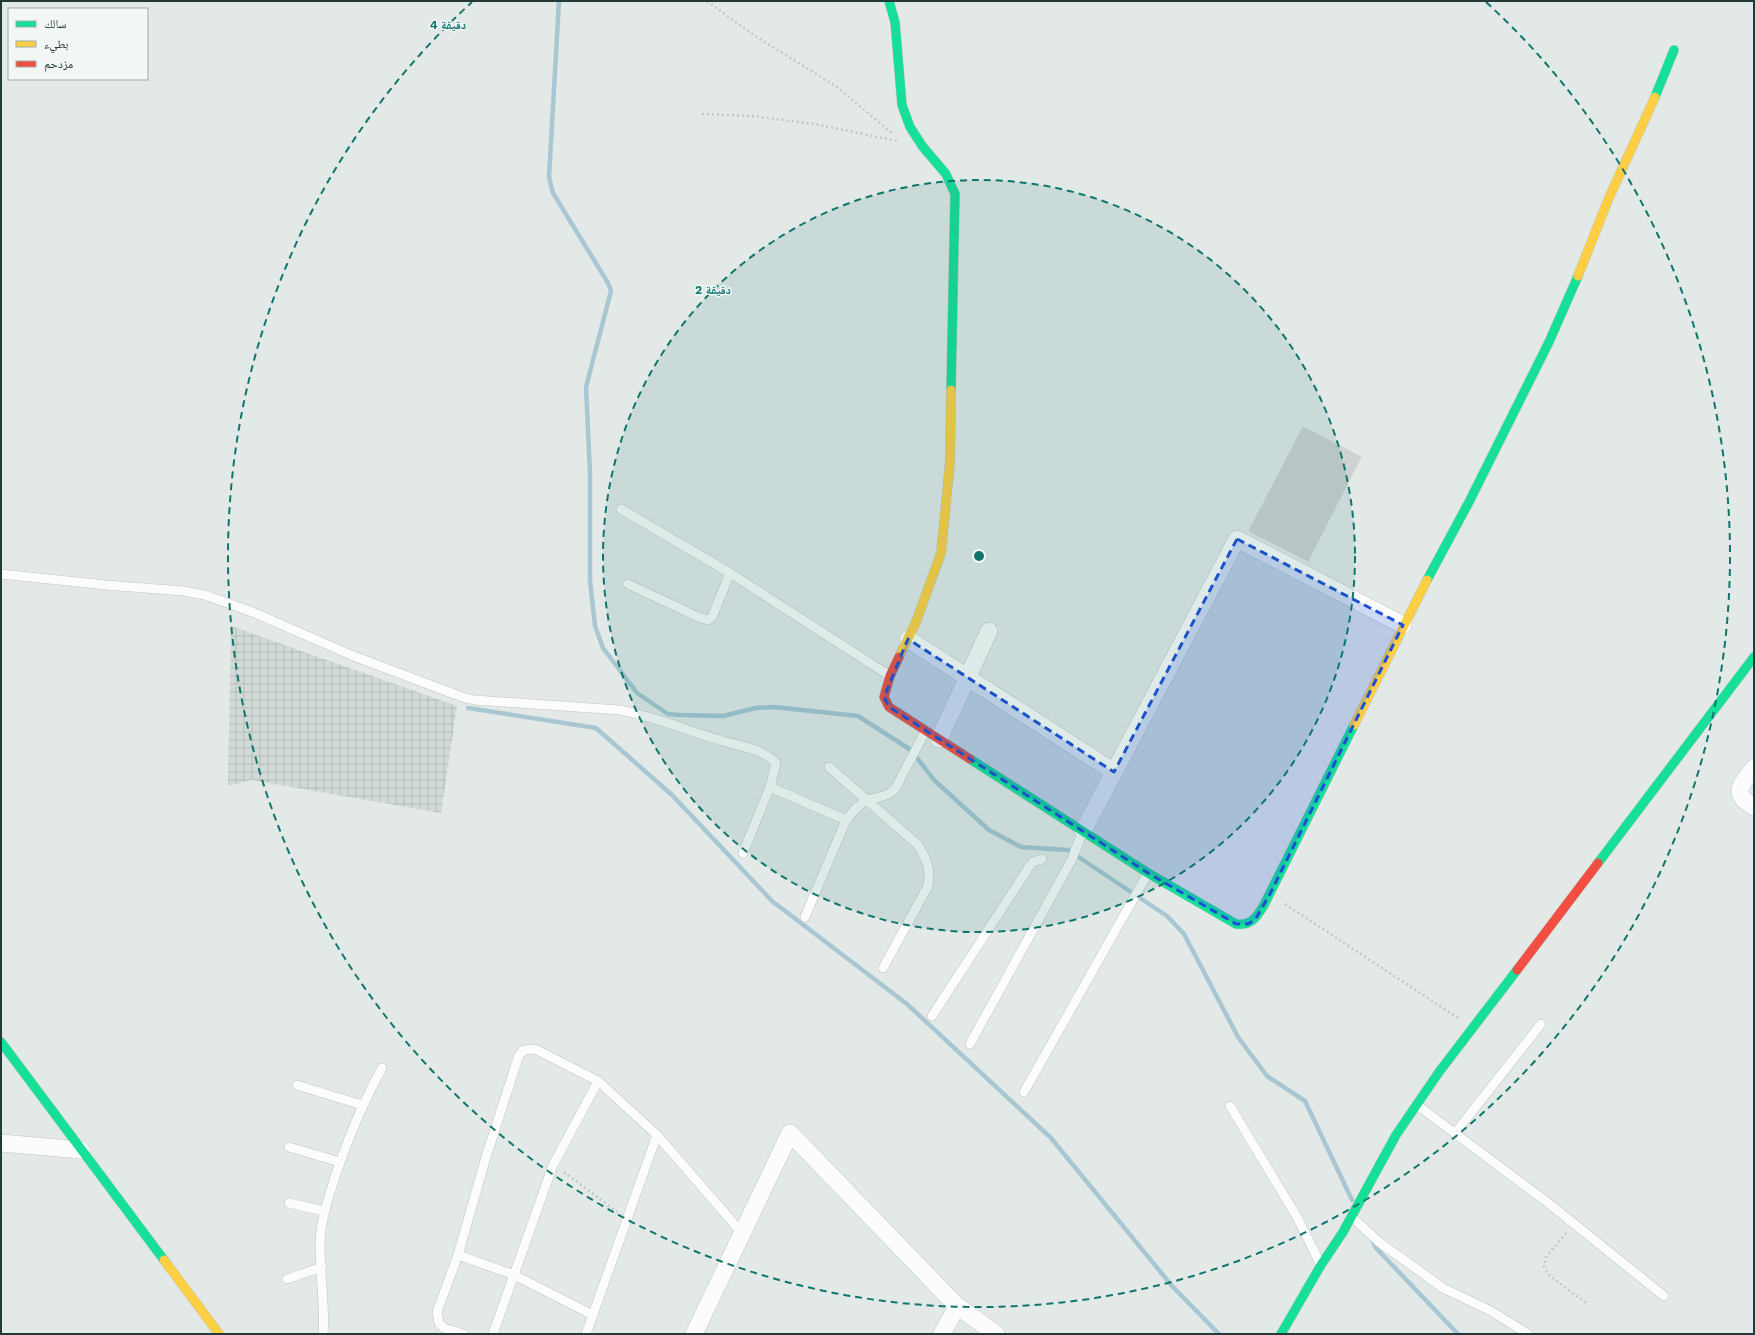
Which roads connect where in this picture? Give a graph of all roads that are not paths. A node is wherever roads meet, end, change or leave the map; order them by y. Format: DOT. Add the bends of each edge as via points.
graph roads {
  1 [pos="888,1"];
  2 [pos="1674,50"];
  3 [pos="621,509"];
  4 [pos="730,573"];
  5 [pos="1,574"];
  6 [pos="628,584"];
  7 [pos="1403,625"];
  8 [pos="989,631"];
  9 [pos="908,639"];
  10 [pos="1754,658"];
  11 [pos="890,676"];
  12 [pos="967,677"];
  13 [pos="932,734"];
  14 [pos="829,767"];
  15 [pos="1754,768"];
  16 [pos="1114,772"];
  17 [pos="770,787"];
  18 [pos="868,800"];
  19 [pos="1754,807"];
  20 [pos="846,820"];
  21 [pos="1083,831"];
  22 [pos="743,853"];
  23 [pos="1042,858"];
  24 [pos="1148,874"];
  25 [pos="805,917"];
  26 [pos="883,968"];
  27 [pos="932,1016"];
  28 [pos="1541,1024"];
  29 [pos="1,1042"];
  30 [pos="970,1044"];
  31 [pos="382,1068"];
  32 [pos="598,1081"];
  33 [pos="298,1085"];
  34 [pos="1024,1092"];
  35 [pos="362,1105"];
  36 [pos="1417,1105"];
  37 [pos="1230,1106"];
  38 [pos="1456,1132"];
  39 [pos="657,1135"];
  40 [pos="1,1143"];
  41 [pos="289,1147"];
  42 [pos="81,1150"];
  43 [pos="340,1162"];
  44 [pos="289,1203"];
  45 [pos="324,1211"];
  46 [pos="1350,1216"];
  47 [pos="742,1233"];
  48 [pos="458,1255"];
  49 [pos="1321,1265"];
  50 [pos="322,1267"];
  51 [pos="514,1275"];
  52 [pos="286,1279"];
  53 [pos="1664,1296"];
  54 [pos="957,1306"];
  55 [pos="593,1315"];
  56 [pos="219,1334"];
  57 [pos="322,1334"];
  58 [pos="463,1334"];
  59 [pos="493,1334"];
  60 [pos="586,1334"];
  61 [pos="694,1334"];
  62 [pos="942,1334"];
  63 [pos="996,1334"];
  64 [pos="1281,1334"];
  65 [pos="1528,1334"];
  1 -- 9 [label="street" via="895,22 902,105 910,127 946,174 955,194 950,462 941,553"];
  2 -- 7 [label="street" via="1549,342 1469,502"];
  3 -- 4 [label="lane"];
  4 -- 6 [label="lane" via="712,617 708,620"];
  4 -- 11 [label="lane"];
  5 -- 17 [label="lane" via="205,595 255,613 350,655 462,697 620,710 640,714 768,755 776,763"];
  7 -- 16 [label="street" via="1237,539"];
  7 -- 24 [label="street" via="1255,920 1243,926 1236,924"];
  8 -- 12 [label="street"];
  9 -- 11 [label="street"];
  9 -- 12 [label="street"];
  10 -- 36 [label="street" via="1439,1072"];
  11 -- 13 [label="street" via="884,696 885,702"];
  12 -- 13 [label="street"];
  12 -- 16 [label="street"];
  13 -- 18 [label="lane" via="891,794"];
  13 -- 21 [label="street"];
  14 -- 18 [label="lane"];
  15 -- 19 [label="street" via="1740,790 1743,801"];
  16 -- 21 [label="street"];
  17 -- 20 [label="lane"];
  17 -- 22 [label="lane"];
  18 -- 20 [label="lane" via="857,807"];
  18 -- 26 [label="lane" via="918,845 928,862 930,873 928,886"];
  20 -- 25 [label="lane"];
  21 -- 24 [label="street"];
  21 -- 30 [label="lane" via="1072,859"];
  23 -- 27 [label="lane" via="1029,867"];
  24 -- 34 [label="lane"];
  28 -- 38 [label="lane"];
  29 -- 42 [label="street"];
  31 -- 35 [label="lane"];
  32 -- 39 [label="lane"];
  32 -- 48 [label="lane" via="535,1049 524,1050 520,1055 486,1157"];
  32 -- 51 [label="lane" via="554,1165"];
  33 -- 35 [label="lane"];
  35 -- 43 [label="lane"];
  36 -- 38 [label="lane"];
  36 -- 46 [label="street" via="1396,1135"];
  37 -- 49 [label="lane" via="1297,1217"];
  38 -- 53 [label="lane"];
  39 -- 47 [label="lane"];
  39 -- 55 [label="lane"];
  40 -- 42 [label="street"];
  41 -- 43 [label="lane"];
  42 -- 56 [label="street"];
  43 -- 45 [label="lane"];
  44 -- 45 [label="lane"];
  45 -- 50 [label="lane" via="320,1249"];
  46 -- 49 [label="street" via="1343,1232"];
  46 -- 65 [label="lane" via="1379,1242 1443,1288 1490,1310"];
  47 -- 54 [label="street" via="790,1133"];
  47 -- 61 [label="street"];
  48 -- 51 [label="lane"];
  48 -- 58 [label="lane" via="437,1318 444,1328"];
  49 -- 64 [label="street"];
  50 -- 52 [label="lane"];
  50 -- 57 [label="lane"];
  51 -- 55 [label="lane"];
  51 -- 59 [label="lane"];
  54 -- 62 [label="street"];
  54 -- 63 [label="street"];
  55 -- 60 [label="lane"];
}
